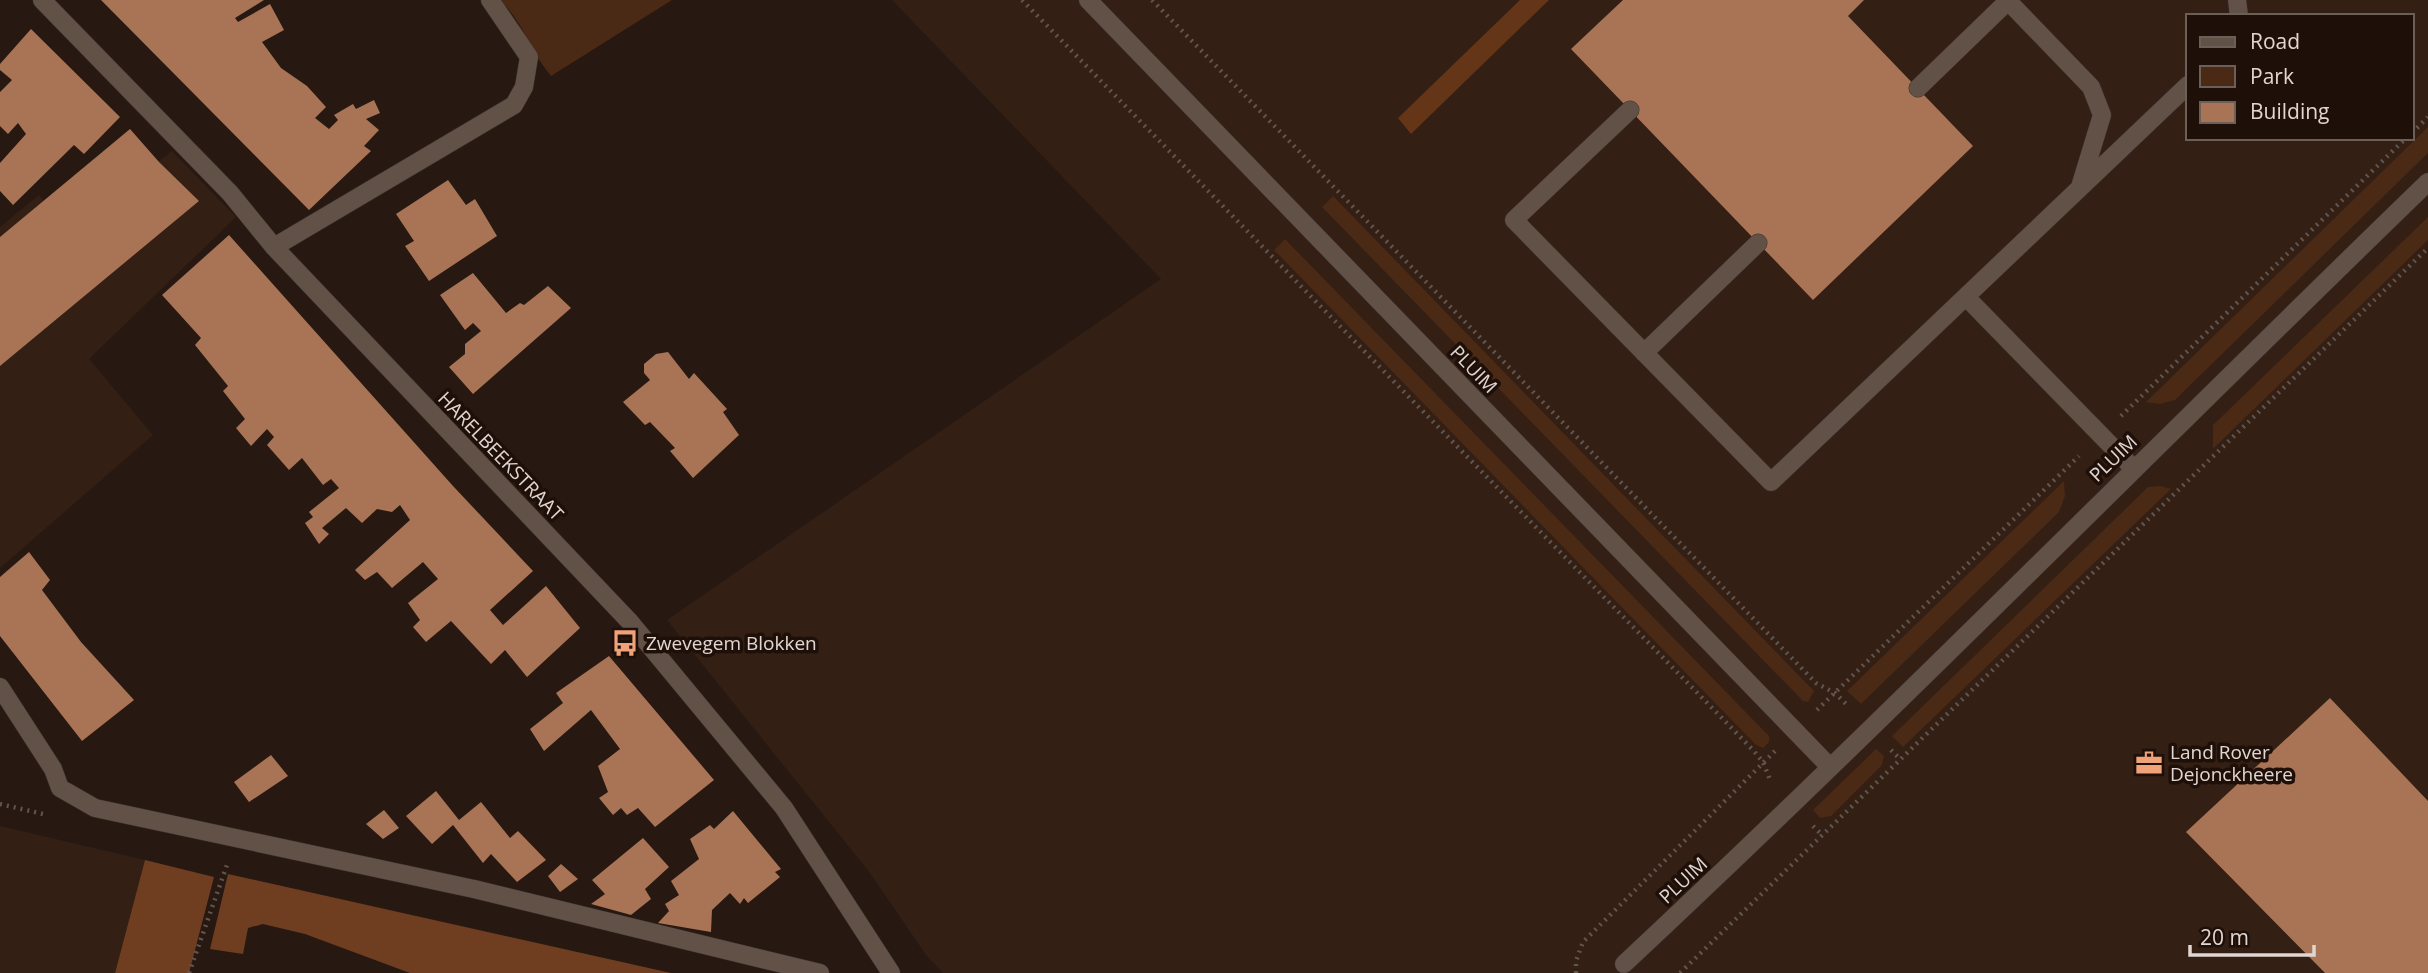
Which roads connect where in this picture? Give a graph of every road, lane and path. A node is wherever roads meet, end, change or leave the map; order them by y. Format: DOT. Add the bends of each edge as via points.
graph roads {
  1 [pos="42,0"];
  2 [pos="490,0"];
  3 [pos="1022,0"];
  4 [pos="1088,0"];
  5 [pos="1153,0"];
  6 [pos="2008,0"];
  7 [pos="2186,87"];
  8 [pos="1918,88"];
  9 [pos="1630,110"];
  10 [pos="2428,117"];
  11 [pos="2414,130"];
  12 [pos="2404,140"];
  13 [pos="2428,183"];
  14 [pos="2079,190"];
  15 [pos="1758,243"];
  16 [pos="274,247"];
  17 [pos="2428,248"];
  18 [pos="1968,298"];
  19 [pos="1644,353"];
  20 [pos="2101,435"];
  21 [pos="2133,468"];
  22 [pos="0,687"];
  23 [pos="1835,693"];
  24 [pos="1796,731"];
  25 [pos="1763,762"];
  26 [pos="1830,767"];
  27 [pos="1792,807"];
  28 [pos="1822,835"];
  29 [pos="230,856"];
  30 [pos="1624,964"];
  31 [pos="189,973"];
  32 [pos="820,973"];
  33 [pos="891,973"];
  34 [pos="1576,973"];
  35 [pos="1680,973"];
  1 -- 16 [label="street, HARELBEEKSTRAAT" via="230,193"];
  2 -- 16 [label="street" via="529,57 524,86 514,105"];
  3 -- 25 [label="path"];
  4 -- 24 [label="street, PLUIM"];
  5 -- 23 [label="path" via="1816,683"];
  6 -- 8 [label="street"];
  6 -- 14 [label="street" via="2091,87 2102,115"];
  7 -- 14 [label="street"];
  9 -- 19 [label="street" via="1514,220"];
  10 -- 11 [label="path"];
  12 -- 20 [label="path"];
  13 -- 21 [label="street, PLUIM"];
  14 -- 18 [label="street"];
  15 -- 19 [label="street"];
  16 -- 33 [label="street, HARELBEEKSTRAAT" via="630,622 784,808"];
  17 -- 28 [label="path"];
  18 -- 19 [label="street" via="1771,482"];
  18 -- 20 [label="street"];
  20 -- 21 [label="street"];
  20 -- 23 [label="path"];
  21 -- 26 [label="street, PLUIM"];
  22 -- 32 [label="street" via="60,788 95,808 474,889"];
  23 -- 24 [label="path"];
  24 -- 25 [label="path"];
  24 -- 26 [label="street, PLUIM"];
  25 -- 27 [label="path" via="1772,785"];
  25 -- 34 [label="path" via="1583,942"];
  26 -- 27 [label="street, PLUIM"];
  27 -- 28 [label="path"];
  27 -- 30 [label="street, PLUIM"];
  28 -- 35 [label="path"];
  29 -- 31 [label="path"];
}
